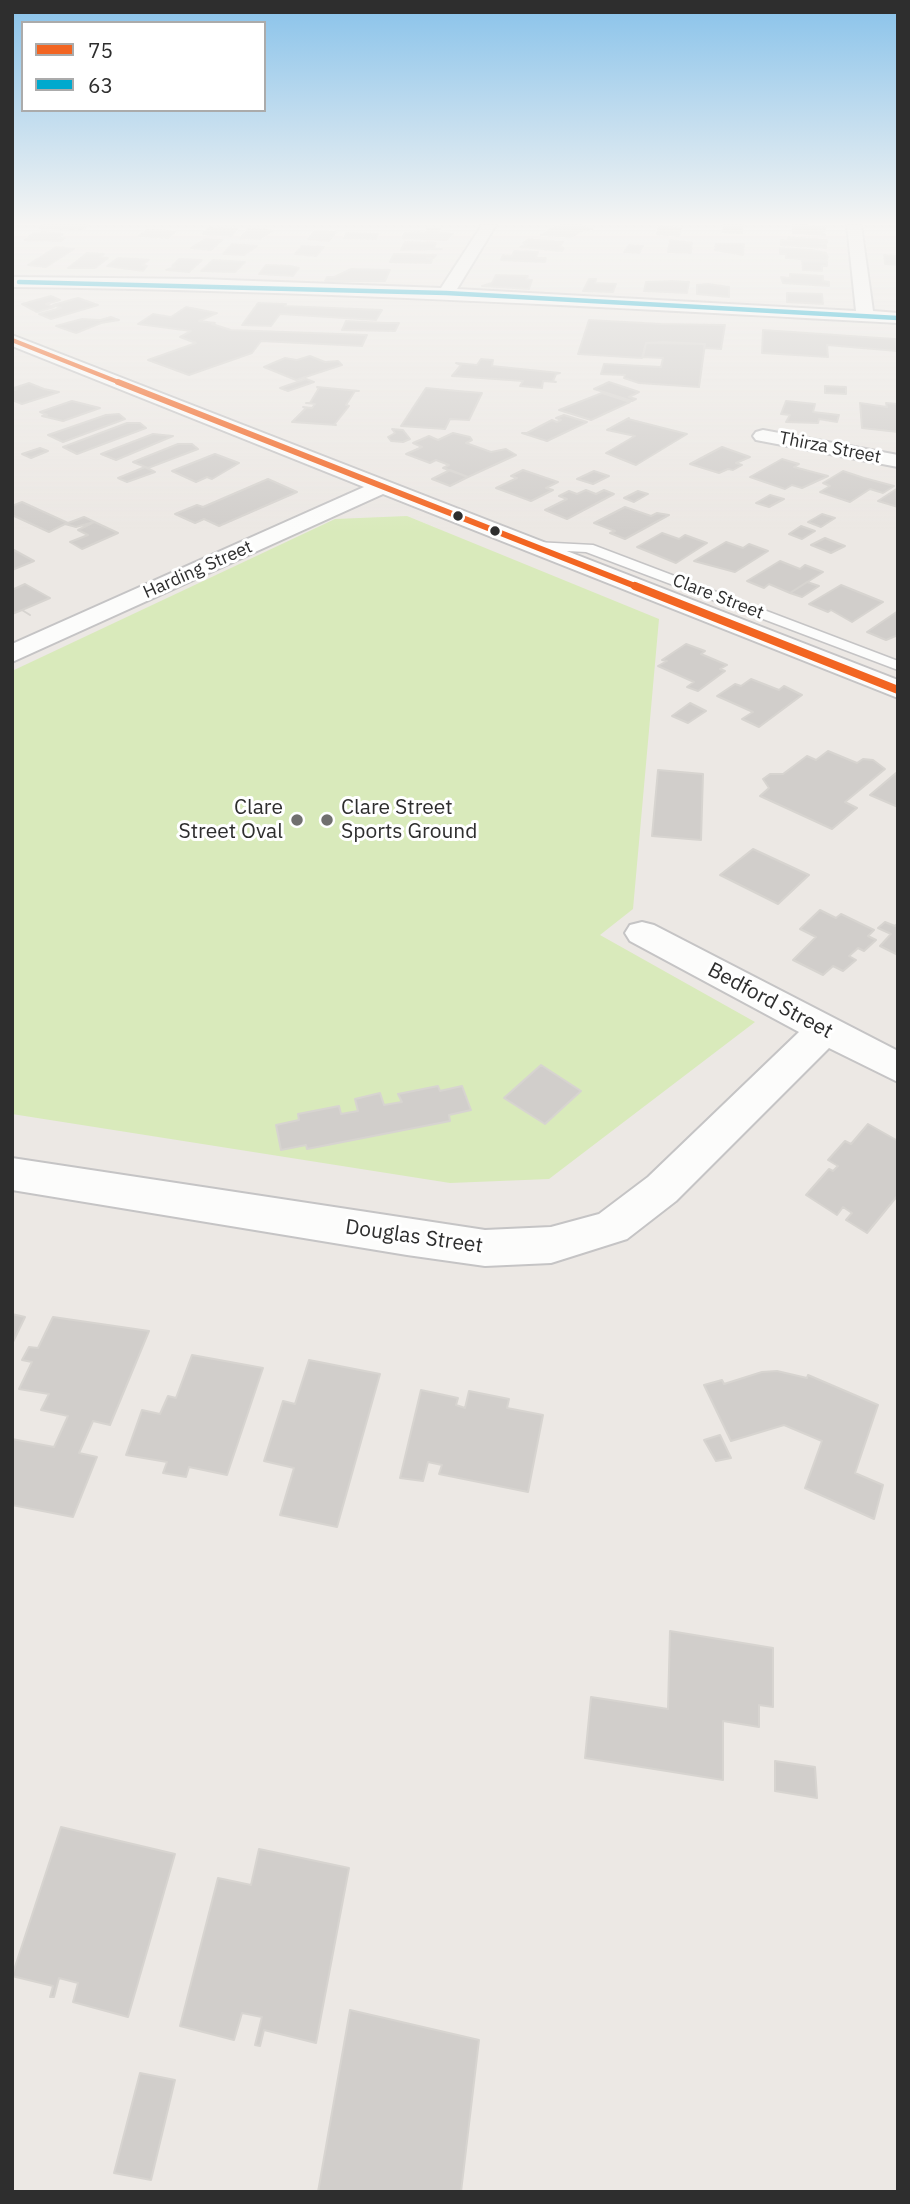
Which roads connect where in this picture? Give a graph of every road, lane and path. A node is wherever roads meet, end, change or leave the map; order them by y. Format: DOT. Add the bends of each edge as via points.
graph roads {
  1 [pos="12,340"];
  2 [pos="763,436"];
  3 [pos="898,461"];
  4 [pos="384,486"];
  5 [pos="535,546"];
  6 [pos="12,654"];
  7 [pos="898,666"];
  8 [pos="898,690"];
  9 [pos="642,933"];
  10 [pos="824,1030"];
  11 [pos="898,1068"];
  12 [pos="12,1174"];
  1 -- 4 [label="street, Clare Street"];
  2 -- 3 [label="street, Thirza Street"];
  4 -- 5 [label="street, Clare Street"];
  4 -- 6 [label="street, Harding Street"];
  5 -- 7 [label="lane, Clare Street" via="588,548"];
  5 -- 8 [label="street, Clare Street"];
  9 -- 10 [label="street, Bedford Street"];
  10 -- 11 [label="street, Bedford Street"];
  10 -- 12 [label="street, Douglas Street" via="662,1189 612,1227 551,1245 485,1248 433,1242"];
}
